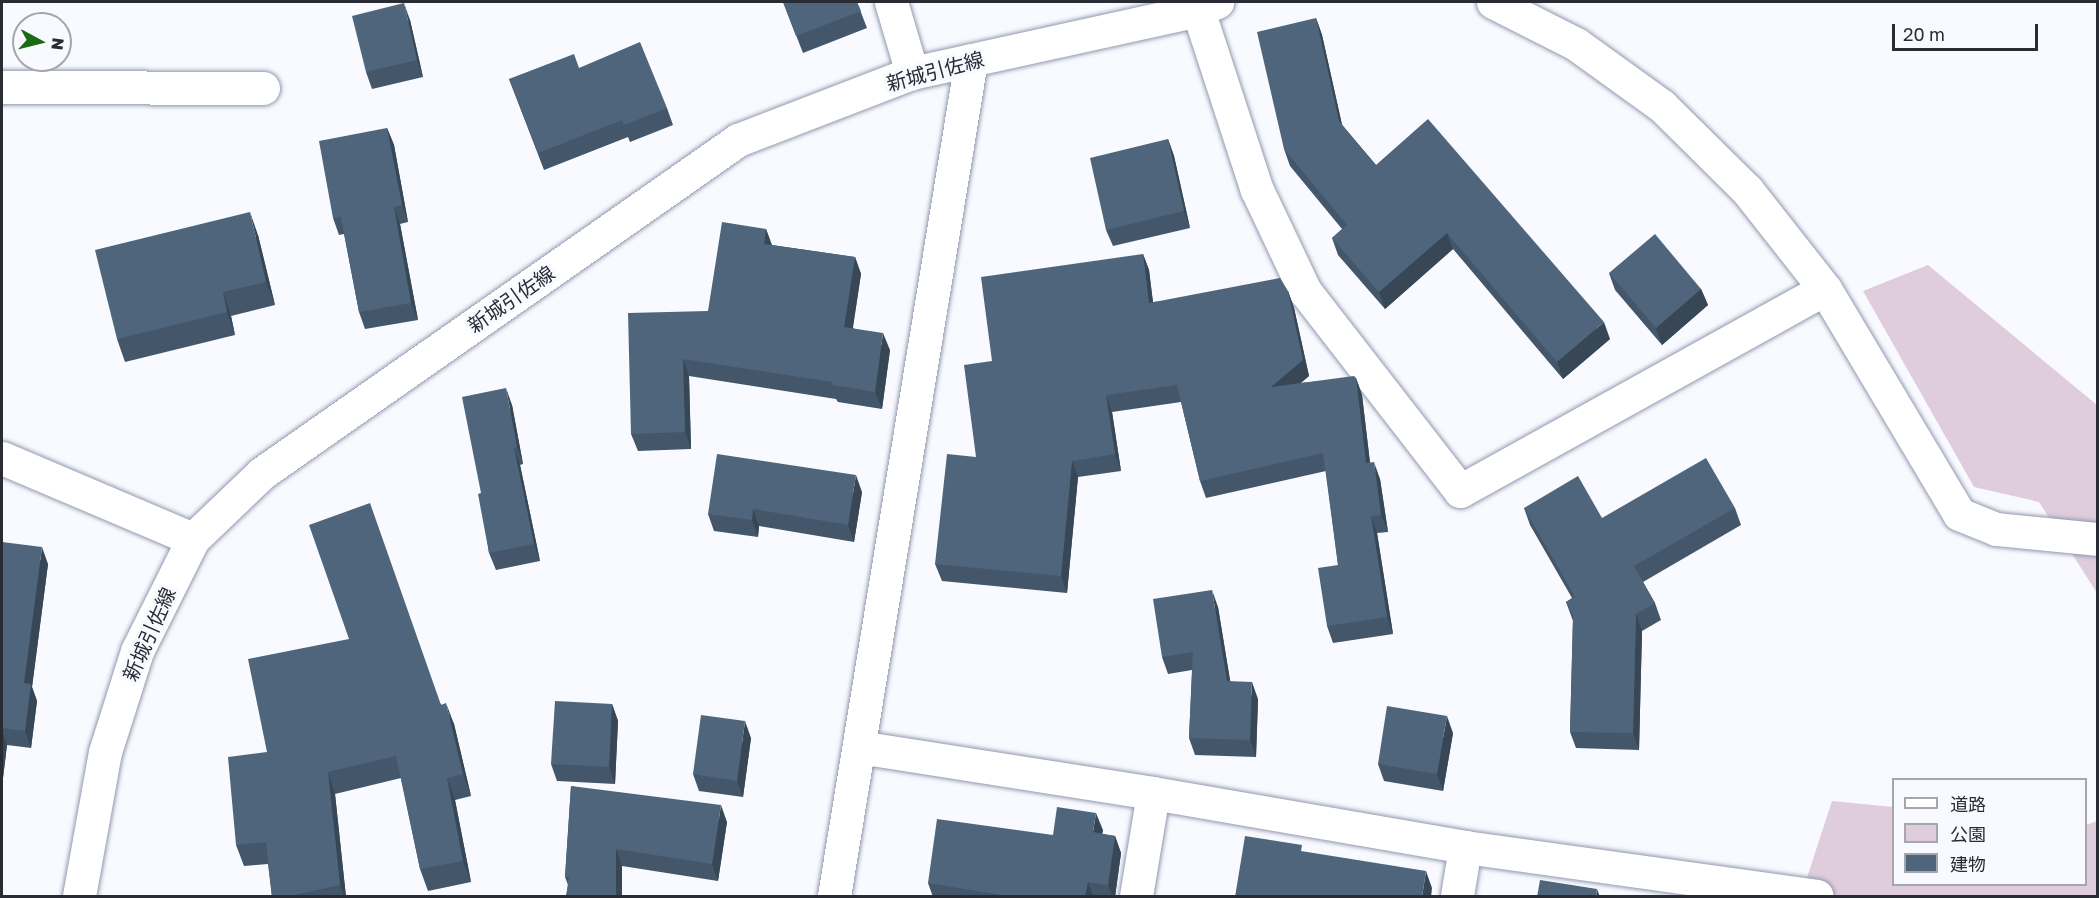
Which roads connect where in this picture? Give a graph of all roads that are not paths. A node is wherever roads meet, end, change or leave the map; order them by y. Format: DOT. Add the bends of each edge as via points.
graph roads {
  1 [pos="891,2"];
  2 [pos="1493,2"];
  3 [pos="1207,6"];
  4 [pos="970,60"];
  5 [pos="912,73"];
  6 [pos="2,87"];
  7 [pos="263,88"];
  8 [pos="1825,289"];
  9 [pos="2,458"];
  10 [pos="193,539"];
  11 [pos="2097,539"];
  12 [pos="859,747"];
  13 [pos="1153,793"];
  14 [pos="1465,847"];
  15 [pos="79,897"];
  16 [pos="834,897"];
  17 [pos="1136,897"];
  18 [pos="1457,897"];
  19 [pos="1817,897"];
  1 -- 5 [label="street"];
  2 -- 8 [label="street" via="1576,44 1662,106 1747,190"];
  3 -- 4 [label="street, 新城引佐線"];
  3 -- 8 [label="street" via="1257,190 1305,291 1460,491"];
  4 -- 5 [label="street, 新城引佐線"];
  4 -- 12 [label="street"];
  5 -- 10 [label="street, 新城引佐線" via="738,140 262,473"];
  6 -- 7 [label="street"];
  8 -- 11 [label="street" via="1959,514 1996,529"];
  9 -- 10 [label="street"];
  10 -- 15 [label="street, 新城引佐線" via="136,651 105,752"];
  12 -- 13 [label="street"];
  12 -- 16 [label="street"];
  13 -- 14 [label="street"];
  13 -- 17 [label="street"];
  14 -- 18 [label="street"];
  14 -- 19 [label="street"];
}
